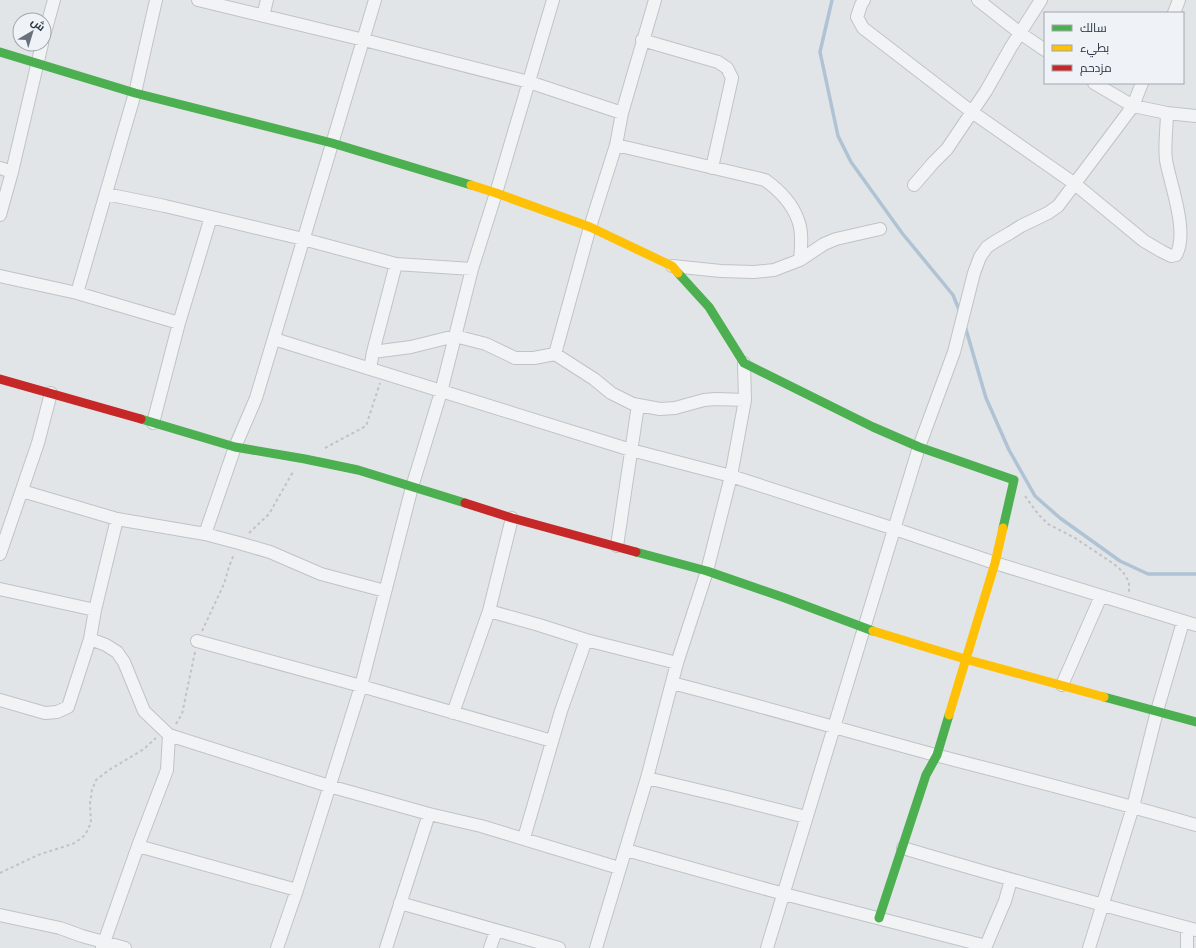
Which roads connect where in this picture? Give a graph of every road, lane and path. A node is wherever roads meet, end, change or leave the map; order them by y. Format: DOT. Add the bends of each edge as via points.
graph roads {
  1 [pos="54,0"];
  2 [pos="156,0"];
  3 [pos="198,0"];
  4 [pos="267,0"];
  5 [pos="375,0"];
  6 [pos="553,0"];
  7 [pos="655,0"];
  8 [pos="864,0"];
  9 [pos="978,0"];
  10 [pos="1041,0"];
  11 [pos="1179,0"];
  12 [pos="51,12"];
  13 [pos="1174,12"];
  14 [pos="263,16"];
  15 [pos="1020,33"];
  16 [pos="364,40"];
  17 [pos="642,40"];
  18 [pos="1044,49"];
  19 [pos="0,52"];
  20 [pos="40,52"];
  21 [pos="37,62"];
  22 [pos="529,82"];
  23 [pos="1096,84"];
  24 [pos="1142,84"];
  25 [pos="134,93"];
  26 [pos="1133,106"];
  27 [pos="972,112"];
  28 [pos="622,113"];
  29 [pos="1167,113"];
  30 [pos="1196,116"];
  31 [pos="332,143"];
  32 [pos="616,145"];
  33 [pos="0,168"];
  34 [pos="712,168"];
  35 [pos="12,172"];
  36 [pos="1075,184"];
  37 [pos="914,185"];
  38 [pos="496,193"];
  39 [pos="106,194"];
  40 [pos="0,215"];
  41 [pos="211,217"];
  42 [pos="590,227"];
  43 [pos="880,229"];
  44 [pos="303,239"];
  45 [pos="800,260"];
  46 [pos="396,264"];
  47 [pos="672,266"];
  48 [pos="472,270"];
  49 [pos="0,276"];
  50 [pos="76,293"];
  51 [pos="179,323"];
  52 [pos="455,336"];
  53 [pos="274,339"];
  54 [pos="373,352"];
  55 [pos="555,354"];
  56 [pos="744,363"];
  57 [pos="370,369"];
  58 [pos="383,372"];
  59 [pos="0,379"];
  60 [pos="441,392"];
  61 [pos="51,393"];
  62 [pos="745,400"];
  63 [pos="638,405"];
  64 [pos="153,423"];
  65 [pos="235,447"];
  66 [pos="919,447"];
  67 [pos="631,450"];
  68 [pos="305,459"];
  69 [pos="731,476"];
  70 [pos="1014,480"];
  71 [pos="412,487"];
  72 [pos="22,492"];
  73 [pos="512,518"];
  74 [pos="117,519"];
  75 [pos="894,529"];
  76 [pos="205,534"];
  77 [pos="239,543"];
  78 [pos="617,546"];
  79 [pos="0,554"];
  80 [pos="995,563"];
  81 [pos="707,571"];
  82 [pos="0,589"];
  83 [pos="385,591"];
  84 [pos="1100,596"];
  85 [pos="1127,604"];
  86 [pos="95,610"];
  87 [pos="489,611"];
  88 [pos="1183,622"];
  89 [pos="1196,626"];
  90 [pos="864,628"];
  91 [pos="90,639"];
  92 [pos="586,640"];
  93 [pos="197,641"];
  94 [pos="965,659"];
  95 [pos="677,663"];
  96 [pos="672,683"];
  97 [pos="1062,685"];
  98 [pos="361,686"];
  99 [pos="0,700"];
  100 [pos="1157,711"];
  101 [pos="453,713"];
  102 [pos="1196,722"];
  103 [pos="834,727"];
  104 [pos="167,732"];
  105 [pos="552,741"];
  106 [pos="938,755"];
  107 [pos="647,778"];
  108 [pos="329,786"];
  109 [pos="1133,806"];
  110 [pos="429,814"];
  111 [pos="806,817"];
  112 [pos="1196,825"];
  113 [pos="524,838"];
  114 [pos="138,846"];
  115 [pos="903,848"];
  116 [pos="626,850"];
  117 [pos="619,868"];
  118 [pos="0,873"];
  119 [pos="1011,880"];
  120 [pos="297,890"];
  121 [pos="784,894"];
  122 [pos="400,903"];
  123 [pos="1103,905"];
  124 [pos="0,915"];
  125 [pos="879,918"];
  126 [pos="1192,929"];
  127 [pos="496,931"];
  128 [pos="103,945"];
  129 [pos="986,947"];
  130 [pos="125,948"];
  131 [pos="277,948"];
  132 [pos="386,948"];
  133 [pos="490,948"];
  134 [pos="559,948"];
  135 [pos="597,948"];
  136 [pos="767,948"];
  137 [pos="1090,948"];
  138 [pos="1187,948"];
  1 -- 12 [label="street"];
  2 -- 25 [label="street"];
  3 -- 14 [label="street"];
  4 -- 14 [label="street"];
  5 -- 16 [label="street"];
  6 -- 22 [label="street"];
  7 -- 17 [label="street"];
  8 -- 27 [label="street" via="857,17 863,28"];
  9 -- 15 [label="street"];
  10 -- 15 [label="street"];
  11 -- 13 [label="street"];
  14 -- 16 [label="street"];
  15 -- 18 [label="street"];
  15 -- 27 [label="street"];
  16 -- 22 [label="street"];
  16 -- 31 [label="street"];
  17 -- 28 [label="street"];
  17 -- 34 [label="street" via="718,62 727,68 732,78"];
  19 -- 21 [label="street"];
  20 -- 21 [label="street"];
  21 -- 25 [label="street"];
  21 -- 35 [label="street"];
  22 -- 28 [label="street"];
  22 -- 38 [label="street"];
  23 -- 26 [label="street"];
  24 -- 26 [label="street"];
  25 -- 31 [label="street"];
  25 -- 39 [label="street"];
  26 -- 29 [label="street"];
  26 -- 36 [label="street"];
  27 -- 36 [label="street"];
  27 -- 37 [label="street" via="947,149"];
  28 -- 32 [label="street"];
  29 -- 30 [label="street"];
  29 -- 36 [label="street" via="1166,159 1180,228 1179,250 1176,255 1171,256 1144,241"];
  31 -- 38 [label="street"];
  31 -- 44 [label="street"];
  32 -- 34 [label="street"];
  32 -- 42 [label="street"];
  33 -- 35 [label="street"];
  34 -- 45 [label="street" via="765,180 778,189 799,221"];
  35 -- 40 [label="street"];
  36 -- 66 [label="street" via="1058,206 996,240 980,257 954,352"];
  38 -- 42 [label="street"];
  38 -- 48 [label="street"];
  39 -- 41 [label="street"];
  39 -- 50 [label="street"];
  41 -- 44 [label="street"];
  41 -- 51 [label="street"];
  42 -- 47 [label="street"];
  42 -- 55 [label="street"];
  43 -- 45 [label="street" via="836,239"];
  44 -- 46 [label="street"];
  44 -- 53 [label="street"];
  45 -- 47 [label="street" via="774,270 754,272"];
  46 -- 48 [label="street"];
  46 -- 54 [label="street"];
  47 -- 56 [label="street" via="708,307"];
  48 -- 52 [label="street"];
  49 -- 50 [label="street"];
  50 -- 51 [label="street"];
  51 -- 64 [label="street"];
  52 -- 54 [label="street" via="411,347"];
  52 -- 55 [label="street" via="486,344 515,358"];
  52 -- 60 [label="street"];
  53 -- 57 [label="street"];
  53 -- 65 [label="street" via="256,398"];
  54 -- 57 [label="street"];
  55 -- 63 [label="street" via="611,393"];
  56 -- 62 [label="street"];
  56 -- 66 [label="street" via="833,408"];
  57 -- 58 [label="street"];
  58 -- 60 [label="street"];
  58 -- 68 [label="path" via="366,426"];
  59 -- 61 [label="street"];
  60 -- 67 [label="street"];
  60 -- 71 [label="street"];
  61 -- 64 [label="street"];
  61 -- 72 [label="street"];
  62 -- 63 [label="street" via="704,400 675,408 660,409"];
  62 -- 69 [label="street"];
  63 -- 67 [label="street"];
  64 -- 65 [label="street"];
  65 -- 68 [label="street"];
  65 -- 76 [label="street"];
  66 -- 70 [label="street"];
  66 -- 75 [label="street"];
  67 -- 69 [label="street"];
  67 -- 78 [label="street"];
  68 -- 71 [label="street" via="358,470"];
  68 -- 77 [label="path" via="289,477 268,514"];
  69 -- 75 [label="street"];
  69 -- 81 [label="street"];
  70 -- 80 [label="street"];
  70 -- 85 [label="path" via="1048,524 1075,538 1123,572 1129,582"];
  71 -- 73 [label="street"];
  71 -- 83 [label="street"];
  72 -- 74 [label="street"];
  72 -- 79 [label="street"];
  73 -- 78 [label="street"];
  73 -- 87 [label="street"];
  74 -- 76 [label="street"];
  74 -- 86 [label="street"];
  75 -- 80 [label="street"];
  75 -- 90 [label="street"];
  76 -- 77 [label="street"];
  77 -- 83 [label="street" via="270,552 321,574"];
  77 -- 93 [label="path" via="224,584"];
  78 -- 81 [label="street"];
  80 -- 84 [label="street"];
  80 -- 94 [label="street"];
  81 -- 90 [label="street"];
  81 -- 95 [label="street"];
  82 -- 86 [label="street"];
  83 -- 98 [label="street"];
  84 -- 85 [label="street"];
  84 -- 97 [label="street"];
  85 -- 88 [label="street"];
  86 -- 91 [label="street"];
  87 -- 92 [label="street"];
  87 -- 101 [label="street"];
  88 -- 89 [label="street"];
  88 -- 100 [label="street"];
  90 -- 94 [label="street"];
  90 -- 103 [label="street"];
  91 -- 99 [label="street" via="68,707 46,713"];
  91 -- 104 [label="street" via="117,652 124,662 144,711"];
  92 -- 95 [label="street"];
  92 -- 105 [label="street"];
  93 -- 98 [label="street"];
  93 -- 104 [label="path" via="182,714"];
  94 -- 97 [label="street"];
  94 -- 106 [label="street"];
  95 -- 96 [label="street"];
  96 -- 103 [label="street"];
  96 -- 107 [label="street"];
  97 -- 100 [label="street"];
  98 -- 101 [label="street"];
  98 -- 108 [label="street"];
  100 -- 102 [label="street"];
  100 -- 109 [label="street"];
  101 -- 105 [label="street"];
  103 -- 106 [label="street"];
  103 -- 111 [label="street"];
  104 -- 108 [label="street"];
  104 -- 114 [label="street" via="167,770"];
  104 -- 118 [label="path" via="96,780 90,803 91,823 85,835 75,843 38,854"];
  105 -- 113 [label="street"];
  106 -- 109 [label="street"];
  106 -- 115 [label="street" via="926,775"];
  107 -- 111 [label="street"];
  107 -- 116 [label="street"];
  108 -- 110 [label="street"];
  108 -- 120 [label="street"];
  109 -- 112 [label="street"];
  109 -- 123 [label="street"];
  110 -- 113 [label="street"];
  110 -- 122 [label="street"];
  111 -- 121 [label="street"];
  113 -- 117 [label="street"];
  114 -- 120 [label="street"];
  114 -- 128 [label="street"];
  115 -- 119 [label="street"];
  115 -- 125 [label="street"];
  116 -- 117 [label="street"];
  116 -- 121 [label="street"];
  117 -- 135 [label="street"];
  119 -- 123 [label="street"];
  119 -- 129 [label="street"];
  120 -- 131 [label="street"];
  121 -- 125 [label="street"];
  121 -- 136 [label="street"];
  122 -- 127 [label="street"];
  122 -- 132 [label="street"];
  123 -- 126 [label="street"];
  123 -- 137 [label="street"];
  124 -- 128 [label="street" via="60,928"];
  125 -- 129 [label="street"];
  126 -- 138 [label="street"];
  127 -- 133 [label="street"];
  127 -- 134 [label="street"];
  128 -- 130 [label="street"];
}
